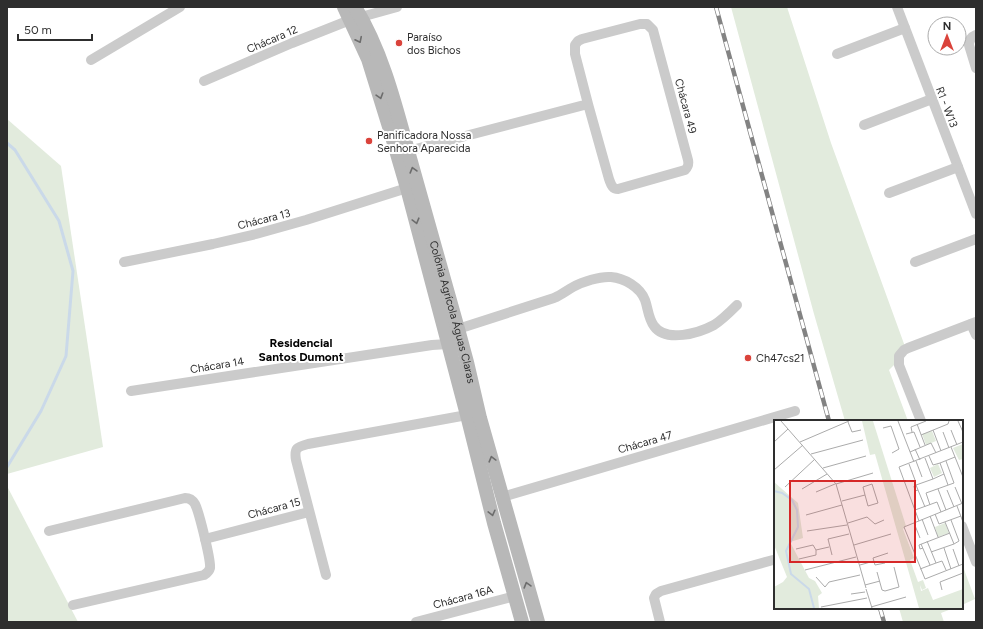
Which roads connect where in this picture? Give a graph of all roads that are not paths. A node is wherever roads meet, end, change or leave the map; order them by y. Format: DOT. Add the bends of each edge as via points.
graph roads {
  1 [pos="180,7"];
  2 [pos="344,7"];
  3 [pos="398,7"];
  4 [pos="898,7"];
  5 [pos="355,15"];
  6 [pos="905,28"];
  7 [pos="976,35"];
  8 [pos="837,54"];
  9 [pos="91,60"];
  10 [pos="976,68"];
  11 [pos="204,81"];
  12 [pos="932,99"];
  13 [pos="588,104"];
  14 [pos="864,125"];
  15 [pos="408,151"];
  16 [pos="958,167"];
  17 [pos="406,188"];
  18 [pos="889,193"];
  19 [pos="976,214"];
  20 [pos="976,239"];
  21 [pos="124,262"];
  22 [pos="915,262"];
  23 [pos="738,305"];
  24 [pos="974,323"];
  25 [pos="458,329"];
  26 [pos="976,336"];
  27 [pos="455,343"];
  28 [pos="460,364"];
  29 [pos="131,391"];
  30 [pos="795,411"];
  31 [pos="467,415"];
  32 [pos="921,420"];
  33 [pos="502,497"];
  34 [pos="310,512"];
  35 [pos="963,529"];
  36 [pos="49,531"];
  37 [pos="205,539"];
  38 [pos="773,560"];
  39 [pos="976,562"];
  40 [pos="326,575"];
  41 [pos="515,596"];
  42 [pos="72,605"];
  43 [pos="416,622"];
  44 [pos="522,622"];
  45 [pos="538,622"];
  46 [pos="660,622"];
  1 -- 9 [label="street"];
  2 -- 5 [label="main road, Colônia Agrícola Águas Claras"];
  3 -- 5 [label="street, Chácara 12"];
  4 -- 6 [label="street, R1 - W13"];
  5 -- 11 [label="street, Chácara 12"];
  5 -- 15 [label="main road, Colônia Agrícola Águas Claras" via="373,41"];
  5 -- 17 [label="main road, Colônia Agrícola Águas Claras, one-way"];
  6 -- 8 [label="street"];
  6 -- 12 [label="street, R1 - W13"];
  7 -- 10 [label="street" via="969,42"];
  12 -- 14 [label="street"];
  12 -- 16 [label="street, R1 - W13"];
  13 -- 13 [label="street, Chácara 49" via="575,45 582,39 647,24 653,30 688,167 618,190 613,188"];
  13 -- 15 [label="street"];
  25 -- 15 [label="main road, Colônia Agrícola Águas Claras, one-way"];
  16 -- 18 [label="street"];
  16 -- 19 [label="street, R1 - W13"];
  17 -- 21 [label="street, Chácara 13" via="256,234"];
  17 -- 27 [label="main road, Colônia Agrícola Águas Claras, one-way"];
  20 -- 22 [label="street"];
  23 -- 25 [label="street" via="713,325 674,336 654,326 645,299 633,286 624,280 605,277 577,285 560,296"];
  24 -- 26 [label="street"];
  24 -- 32 [label="street" via="904,350 899,356 899,364"];
  25 -- 27 [label="main road, Colônia Agrícola Águas Claras"];
  27 -- 28 [label="main road, Colônia Agrícola Águas Claras"];
  27 -- 29 [label="street, Chácara 14"];
  28 -- 31 [label="main road, Colônia Agrícola Águas Claras"];
  33 -- 28 [label="main road, Colônia Agrícola Águas Claras, one-way" via="480,418"];
  30 -- 33 [label="street, Chácara 47"];
  31 -- 34 [label="street, Chácara 15" via="299,446 295,454"];
  31 -- 41 [label="main road, Colônia Agrícola Águas Claras, one-way"];
  45 -- 33 [label="main road, Colônia Agrícola Águas Claras, one-way"];
  34 -- 37 [label="street, Chácara 15"];
  34 -- 40 [label="street"];
  35 -- 39 [label="street"];
  36 -- 37 [label="street" via="189,498 195,504"];
  37 -- 42 [label="street" via="210,569 204,574"];
  38 -- 46 [label="street" via="661,591 654,598"];
  41 -- 43 [label="street, Chácara 16A"];
  41 -- 44 [label="main road, Colônia Agrícola Águas Claras"];
}
